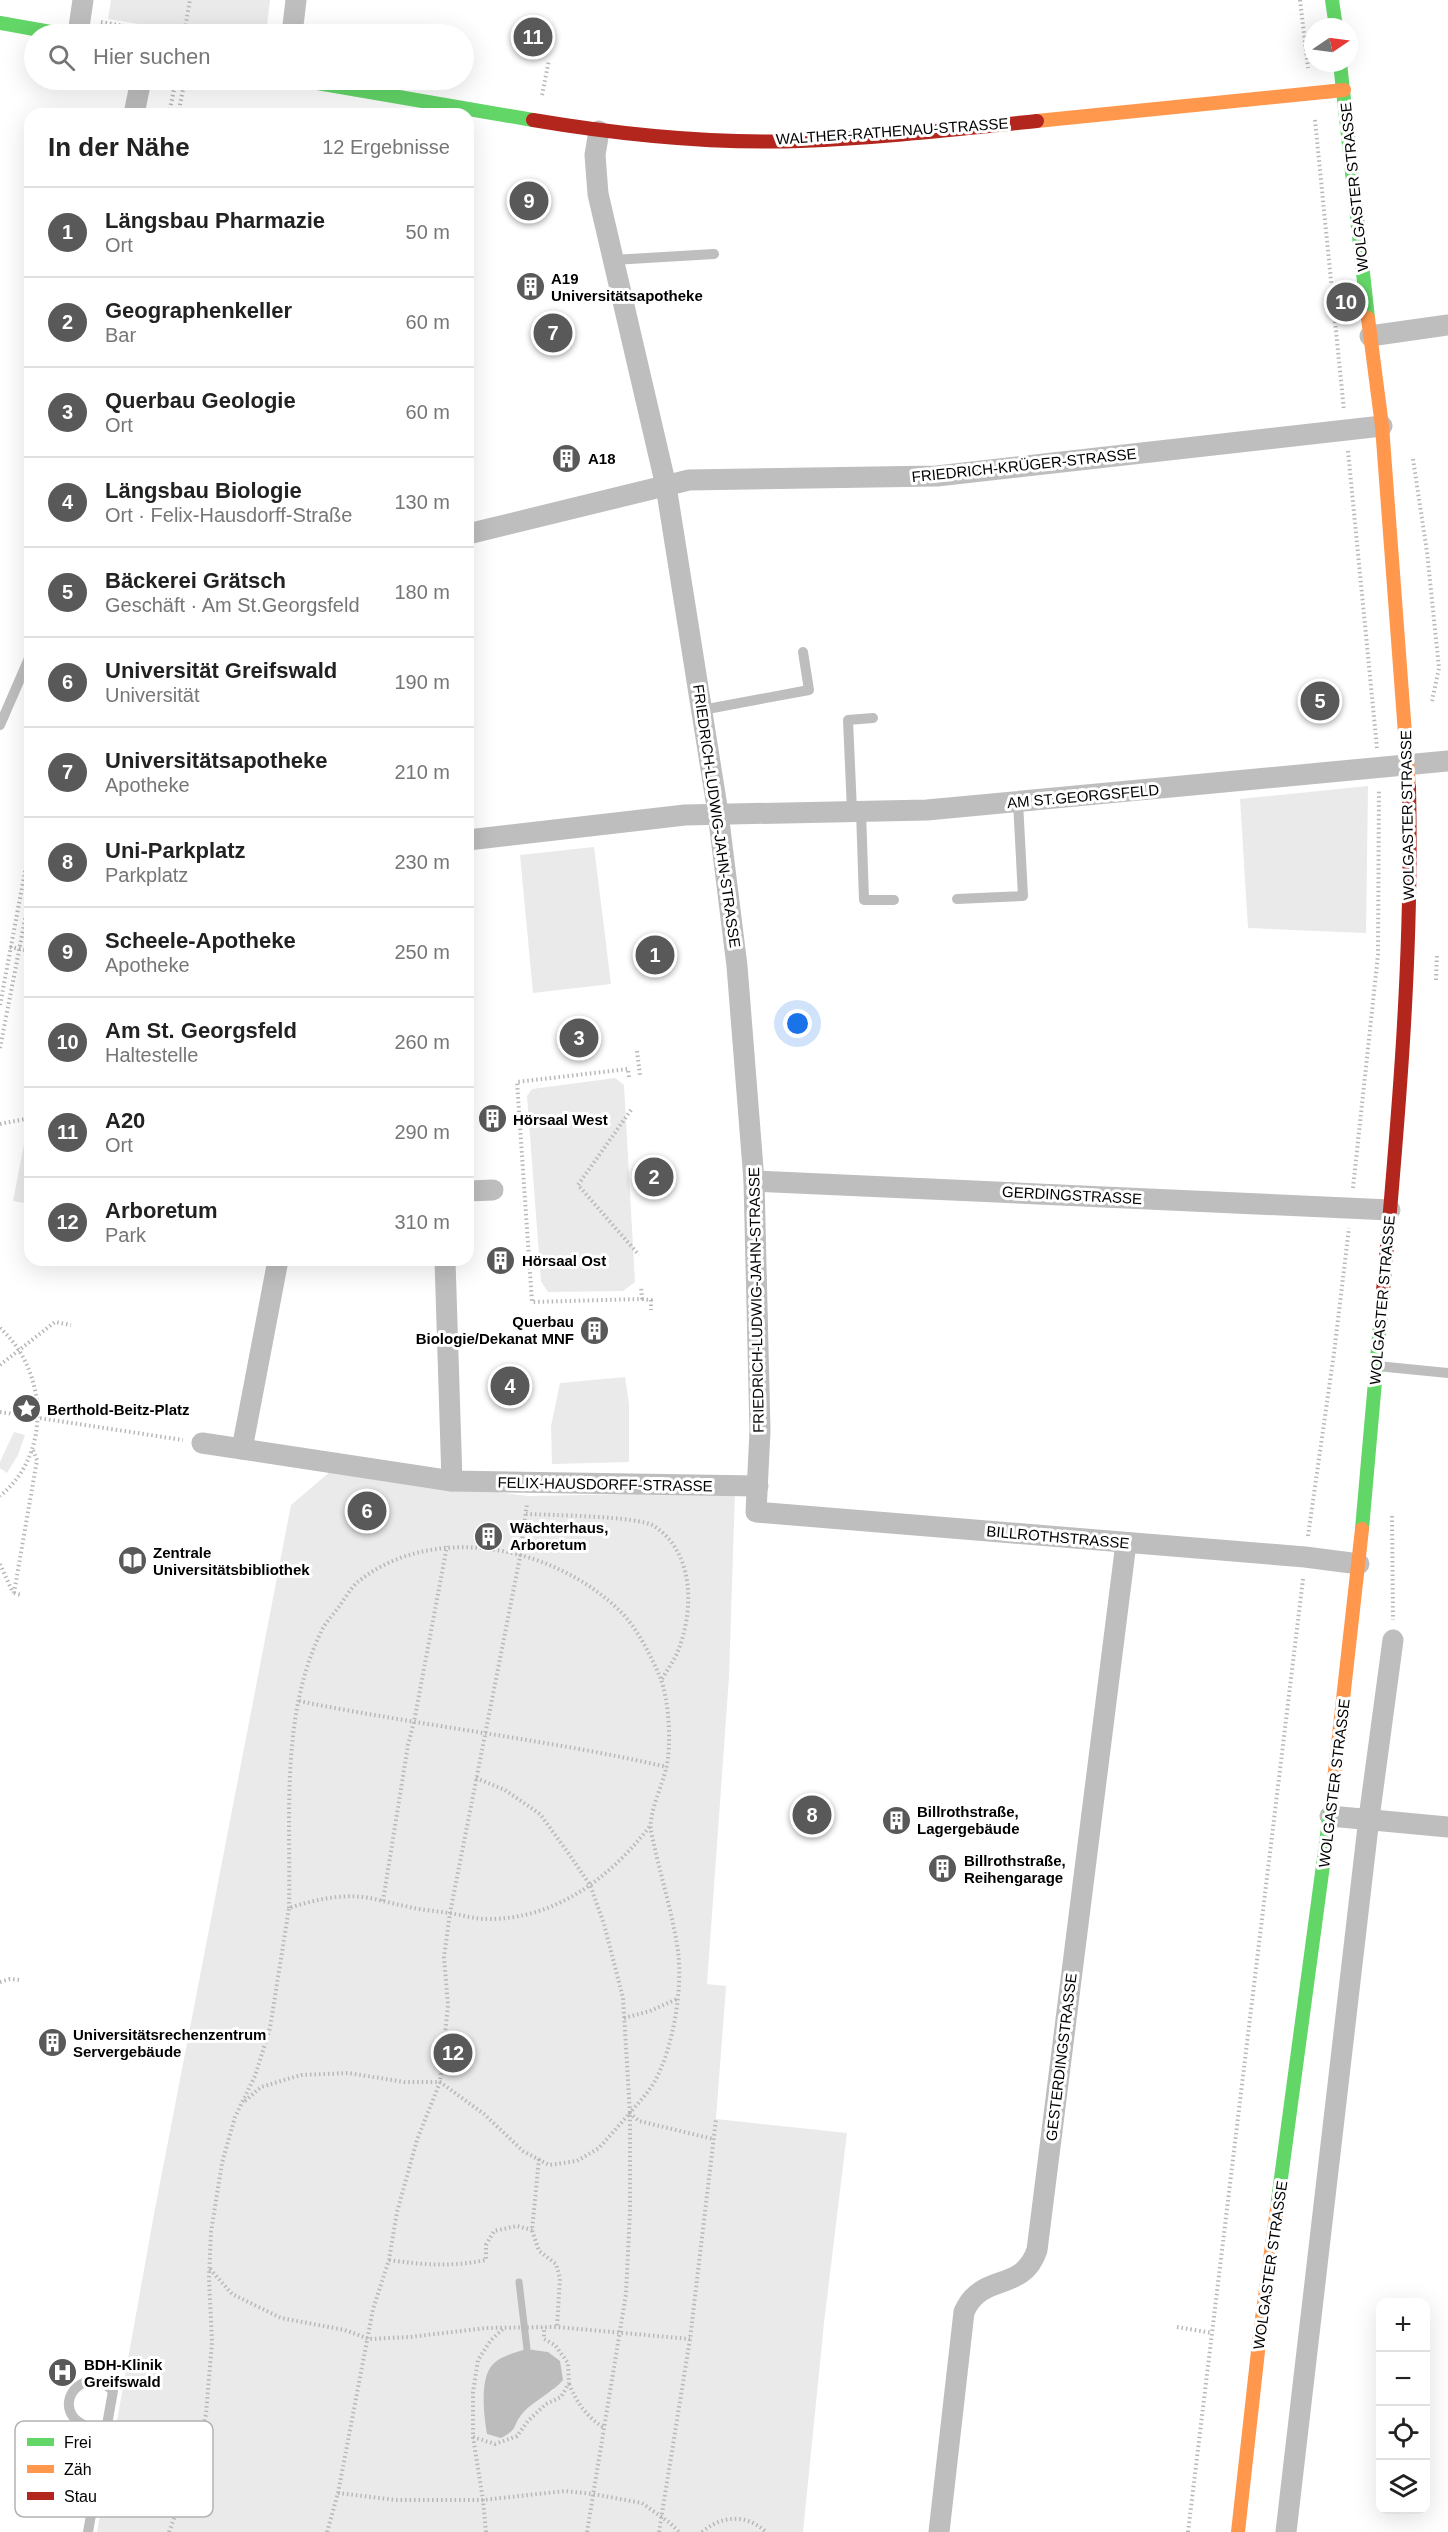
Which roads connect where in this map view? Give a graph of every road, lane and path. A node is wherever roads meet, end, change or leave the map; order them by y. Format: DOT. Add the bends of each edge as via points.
graph roads {
  1 [pos="83,0"];
  2 [pos="190,0"];
  3 [pos="296,0"];
  4 [pos="1299,0"];
  5 [pos="1332,0"];
  6 [pos="102,11"];
  7 [pos="1335,18"];
  8 [pos="0,24"];
  9 [pos="79,24"];
  10 [pos="107,24"];
  11 [pos="186,24"];
  12 [pos="293,24"];
  13 [pos="24,28"];
  14 [pos="549,60"];
  15 [pos="1341,72"];
  16 [pos="139,90"];
  17 [pos="174,90"];
  18 [pos="183,90"];
  19 [pos="359,90"];
  20 [pos="1344,90"];
  21 [pos="1312,94"];
  22 [pos="541,100"];
  23 [pos="135,108"];
  24 [pos="170,108"];
  25 [pos="179,108"];
  26 [pos="464,108"];
  27 [pos="474,110"];
  28 [pos="599,131"];
  29 [pos="714,254"];
  30 [pos="613,260"];
  31 [pos="1448,325"];
  32 [pos="1370,336"];
  33 [pos="1382,426"];
  34 [pos="1346,431"];
  35 [pos="666,486"];
  36 [pos="474,533"];
  37 [pos="803,652"];
  38 [pos="24,670"];
  39 [pos="702,710"];
  40 [pos="873,718"];
  41 [pos="0,725"];
  42 [pos="1448,761"];
  43 [pos="1408,766"];
  44 [pos="1379,768"];
  45 [pos="1018,802"];
  46 [pos="856,811"];
  47 [pos="718,813"];
  48 [pos="474,839"];
  49 [pos="24,875"];
  50 [pos="23,880"];
  51 [pos="957,899"];
  52 [pos="894,900"];
  53 [pos="24,924"];
  54 [pos="10,947"];
  55 [pos="19,949"];
  56 [pos="24,950"];
  57 [pos="0,1005"];
  58 [pos="0,1048"];
  59 [pos="637,1051"];
  60 [pos="639,1075"];
  61 [pos="629,1077"];
  62 [pos="631,1110"];
  63 [pos="24,1119"];
  64 [pos="0,1124"];
  65 [pos="635,1181"];
  66 [pos="648,1181"];
  67 [pos="754,1181"];
  68 [pos="493,1190"];
  69 [pos="474,1191"];
  70 [pos="1351,1209"];
  71 [pos="1390,1210"];
  72 [pos="639,1255"];
  73 [pos="277,1266"];
  74 [pos="445,1266"];
  75 [pos="641,1287"];
  76 [pos="642,1299"];
  77 [pos="651,1310"];
  78 [pos="70,1325"];
  79 [pos="0,1328"];
  80 [pos="19,1350"];
  81 [pos="0,1365"];
  82 [pos="1377,1366"];
  83 [pos="1448,1373"];
  84 [pos="0,1412"];
  85 [pos="38,1417"];
  86 [pos="202,1443"];
  87 [pos="33,1449"];
  88 [pos="242,1449"];
  89 [pos="452,1481"];
  90 [pos="529,1484"];
  91 [pos="758,1486"];
  92 [pos="0,1496"];
  93 [pos="756,1512"];
  94 [pos="526,1514"];
  95 [pos="1126,1543"];
  96 [pos="447,1546"];
  97 [pos="520,1557"];
  98 [pos="1305,1557"];
  99 [pos="0,1563"];
  100 [pos="1359,1564"];
  101 [pos="17,1579"];
  102 [pos="23,1581"];
  103 [pos="14,1593"];
  104 [pos="21,1595"];
  105 [pos="1393,1640"];
  106 [pos="661,1679"];
  107 [pos="300,1701"];
  108 [pos="414,1722"];
  109 [pos="486,1735"];
  110 [pos="667,1767"];
  111 [pos="477,1778"];
  112 [pos="1330,1815"];
  113 [pos="1369,1818"];
  114 [pos="650,1826"];
  115 [pos="1448,1827"];
  116 [pos="590,1885"];
  117 [pos="383,1901"];
  118 [pos="289,1908"];
  119 [pos="450,1913"];
  120 [pos="21,1980"];
  121 [pos="0,1982"];
  122 [pos="677,1999"];
  123 [pos="624,2018"];
  124 [pos="440,2082"];
  125 [pos="242,2104"];
  126 [pos="630,2113"];
  127 [pos="716,2119"];
  128 [pos="713,2139"];
  129 [pos="539,2159"];
  130 [pos="532,2230"];
  131 [pos="389,2260"];
  132 [pos="209,2269"];
  133 [pos="505,2327"];
  134 [pos="544,2327"];
  135 [pos="557,2327"];
  136 [pos="1177,2327"];
  137 [pos="621,2333"];
  138 [pos="1212,2333"];
  139 [pos="369,2339"];
  140 [pos="690,2339"];
  141 [pos="569,2383"];
  142 [pos="77,2421"];
  143 [pos="107,2421"];
  144 [pos="205,2421"];
  145 [pos="604,2428"];
  146 [pos="473,2437"];
  147 [pos="338,2493"];
  148 [pos="593,2494"];
  149 [pos="483,2500"];
  150 [pos="661,2516"];
  151 [pos="91,2517"];
  152 [pos="175,2517"];
  153 [pos="88,2532"];
  154 [pos="169,2532"];
  155 [pos="327,2532"];
  156 [pos="486,2532"];
  157 [pos="587,2532"];
  158 [pos="658,2532"];
  159 [pos="679,2532"];
  160 [pos="702,2532"];
  161 [pos="766,2532"];
  162 [pos="939,2532"];
  163 [pos="1188,2532"];
  164 [pos="1238,2532"];
  165 [pos="1286,2532"];
  1 -- 9 [label="street"];
  2 -- 11 [label="path"];
  3 -- 12 [label="street"];
  4 -- 21 [label="path"];
  5 -- 7 [label="main road"];
  6 -- 10 [label="path" via="100,23"];
  8 -- 13 [label="main road"];
  14 -- 22 [label="path"];
  15 -- 20 [label="main road, WOLGASTER STRASSE"];
  16 -- 23 [label="street"];
  17 -- 24 [label="path"];
  18 -- 25 [label="path"];
  19 -- 26 [label="main road, WALTHER-RATHENAU-STRASSE"];
  20 -- 21 [label="main road, WALTHER-RATHENAU-STRASSE"];
  20 -- 32 [label="main road, WOLGASTER STRASSE"];
  21 -- 28 [label="main road, WALTHER-RATHENAU-STRASSE" via="800,141 693,140"];
  21 -- 34 [label="path"];
  27 -- 28 [label="main road, WALTHER-RATHENAU-STRASSE"];
  28 -- 30 [label="street, FRIEDRICH-LUDWIG-JAHN-STRASSE" via="598,194"];
  29 -- 30 [label="lane"];
  30 -- 35 [label="street, FRIEDRICH-LUDWIG-JAHN-STRASSE"];
  31 -- 32 [label="street"];
  32 -- 33 [label="main road, WOLGASTER STRASSE"];
  33 -- 34 [label="street, FRIEDRICH-KRÜGER-STRASSE"];
  33 -- 43 [label="main road, WOLGASTER STRASSE"];
  34 -- 35 [label="street, FRIEDRICH-KRÜGER-STRASSE" via="937,476 689,480"];
  34 -- 44 [label="path"];
  35 -- 36 [label="street"];
  35 -- 39 [label="street, FRIEDRICH-LUDWIG-JAHN-STRASSE"];
  37 -- 39 [label="lane" via="809,690"];
  38 -- 41 [label="lane"];
  39 -- 47 [label="street, FRIEDRICH-LUDWIG-JAHN-STRASSE"];
  40 -- 46 [label="lane" via="848,720"];
  42 -- 43 [label="street, AM ST.GEORGSFELD"];
  43 -- 44 [label="street, AM ST.GEORGSFELD"];
  43 -- 71 [label="main road, WOLGASTER STRASSE" via="1411,873"];
  44 -- 45 [label="street, AM ST.GEORGSFELD"];
  44 -- 70 [label="path" via="1378,955"];
  45 -- 46 [label="street, AM ST.GEORGSFELD"];
  45 -- 51 [label="lane" via="1023,896"];
  46 -- 47 [label="street, AM ST.GEORGSFELD"];
  46 -- 52 [label="lane" via="864,900"];
  47 -- 48 [label="street"];
  47 -- 67 [label="street, FRIEDRICH-LUDWIG-JAHN-STRASSE" via="737,966"];
  49 -- 50 [label="path"];
  50 -- 54 [label="path"];
  53 -- 55 [label="path"];
  54 -- 55 [label="path"];
  54 -- 57 [label="path"];
  55 -- 56 [label="path"];
  55 -- 58 [label="path"];
  59 -- 60 [label="path"];
  61 -- 76 [label="path" via="628,1069 517,1082 531,1302"];
  62 -- 72 [label="path" via="578,1185"];
  63 -- 64 [label="path"];
  65 -- 66 [label="path"];
  67 -- 70 [label="street, GERDINGSTRASSE"];
  67 -- 91 [label="street, FRIEDRICH-LUDWIG-JAHN-STRASSE"];
  68 -- 69 [label="street"];
  70 -- 71 [label="street, GERDINGSTRASSE"];
  70 -- 98 [label="path"];
  71 -- 82 [label="main road, WOLGASTER STRASSE"];
  73 -- 88 [label="street"];
  74 -- 89 [label="street"];
  75 -- 76 [label="path"];
  76 -- 77 [label="path" via="651,1300"];
  78 -- 80 [label="path" via="56,1322"];
  79 -- 80 [label="path"];
  80 -- 81 [label="path"];
  80 -- 85 [label="path" via="33,1379"];
  82 -- 83 [label="lane"];
  82 -- 100 [label="main road, WOLGASTER STRASSE"];
  84 -- 85 [label="path"];
  85 -- 86 [label="path"];
  85 -- 87 [label="path"];
  86 -- 88 [label="street, FELIX-HAUSDORFF-STRASSE"];
  87 -- 92 [label="path" via="18,1476"];
  87 -- 101 [label="path" via="37,1460"];
  88 -- 89 [label="street, FELIX-HAUSDORFF-STRASSE"];
  89 -- 90 [label="street, FELIX-HAUSDORFF-STRASSE"];
  90 -- 91 [label="street, FELIX-HAUSDORFF-STRASSE"];
  90 -- 94 [label="path"];
  91 -- 93 [label="street, FRIEDRICH-LUDWIG-JAHN-STRASSE"];
  93 -- 95 [label="street, BILLROTHSTRASSE"];
  94 -- 97 [label="path"];
  94 -- 106 [label="path" via="624,1520 653,1526 678,1549 688,1576 688,1618 678,1653"];
  95 -- 98 [label="street, BILLROTHSTRASSE"];
  95 -- 162 [label="street, GESTERDINGSTRASSE" via="1037,2250 1028,2269 974,2294 964,2312"];
  96 -- 97 [label="path" via="479,1547"];
  96 -- 107 [label="path" via="398,1558 358,1582 322,1629"];
  96 -- 108 [label="path"];
  97 -- 106 [label="path" via="565,1572 598,1592 623,1614"];
  97 -- 109 [label="path"];
  98 -- 100 [label="street, BILLROTHSTRASSE"];
  98 -- 138 [label="path"];
  99 -- 103 [label="path"];
  100 -- 112 [label="main road, WOLGASTER STRASSE"];
  101 -- 102 [label="path"];
  101 -- 103 [label="path"];
  103 -- 104 [label="path"];
  105 -- 113 [label="street"];
  106 -- 110 [label="path" via="668,1728"];
  107 -- 108 [label="path"];
  107 -- 118 [label="path" via="291,1749"];
  108 -- 109 [label="path"];
  108 -- 117 [label="path"];
  109 -- 110 [label="path" via="598,1751"];
  109 -- 111 [label="path"];
  110 -- 114 [label="path"];
  111 -- 116 [label="path" via="505,1790 540,1814"];
  111 -- 119 [label="path"];
  112 -- 113 [label="street"];
  112 -- 164 [label="main road, WOLGASTER STRASSE" via="1260,2333"];
  113 -- 115 [label="street"];
  113 -- 165 [label="street"];
  114 -- 116 [label="path" via="631,1851"];
  114 -- 122 [label="path" via="679,1953"];
  116 -- 119 [label="path" via="548,1909 522,1916 484,1920"];
  116 -- 123 [label="path" via="624,1998"];
  117 -- 118 [label="path" via="337,1897"];
  117 -- 119 [label="path"];
  118 -- 125 [label="path" via="270,2028"];
  119 -- 124 [label="path" via="444,1957 448,2006"];
  120 -- 121 [label="path"];
  122 -- 123 [label="path"];
  122 -- 126 [label="path" via="675,2026 654,2082"];
  123 -- 126 [label="path"];
  124 -- 125 [label="path" via="404,2082 349,2073 301,2075 261,2087"];
  124 -- 129 [label="path" via="484,2114 523,2151"];
  124 -- 131 [label="path" via="404,2185"];
  125 -- 132 [label="path" via="222,2163"];
  126 -- 128 [label="path" via="639,2121"];
  126 -- 129 [label="path" via="599,2148 577,2161 549,2165"];
  126 -- 137 [label="path" via="630,2211"];
  127 -- 128 [label="path"];
  128 -- 140 [label="path"];
  129 -- 130 [label="path"];
  130 -- 131 [label="path" via="517,2226 494,2231 486,2245 486,2260 457,2266"];
  130 -- 135 [label="path" via="539,2251 556,2264 560,2278"];
  131 -- 139 [label="path" via="373,2309"];
  132 -- 139 [label="path" via="232,2294 281,2318 345,2330"];
  132 -- 144 [label="path" via="212,2342"];
  133 -- 134 [label="path"];
  133 -- 139 [label="path"];
  133 -- 146 [label="path" via="478,2360"];
  134 -- 135 [label="path"];
  134 -- 141 [label="path" via="544,2339 555,2345 567,2362"];
  135 -- 137 [label="path"];
  136 -- 138 [label="path"];
  137 -- 140 [label="path"];
  137 -- 145 [label="path"];
  138 -- 163 [label="path"];
  139 -- 147 [label="path"];
  140 -- 150 [label="path"];
  141 -- 145 [label="path" via="578,2405"];
  141 -- 146 [label="path" via="561,2397 546,2404 517,2436 495,2444"];
  142 -- 143 [label="lane" via="70,2410 71,2395 81,2383 96,2380 113,2391"];
  145 -- 148 [label="path"];
  146 -- 149 [label="path"];
  147 -- 149 [label="path" via="396,2500"];
  147 -- 155 [label="path"];
  148 -- 149 [label="path" via="565,2491"];
  148 -- 150 [label="path" via="642,2503"];
  148 -- 157 [label="path"];
  149 -- 156 [label="path"];
  150 -- 158 [label="path"];
  150 -- 159 [label="path"];
  151 -- 153 [label="lane"];
  152 -- 154 [label="path"];
  160 -- 161 [label="path" via="738,2517 758,2524"];
}
